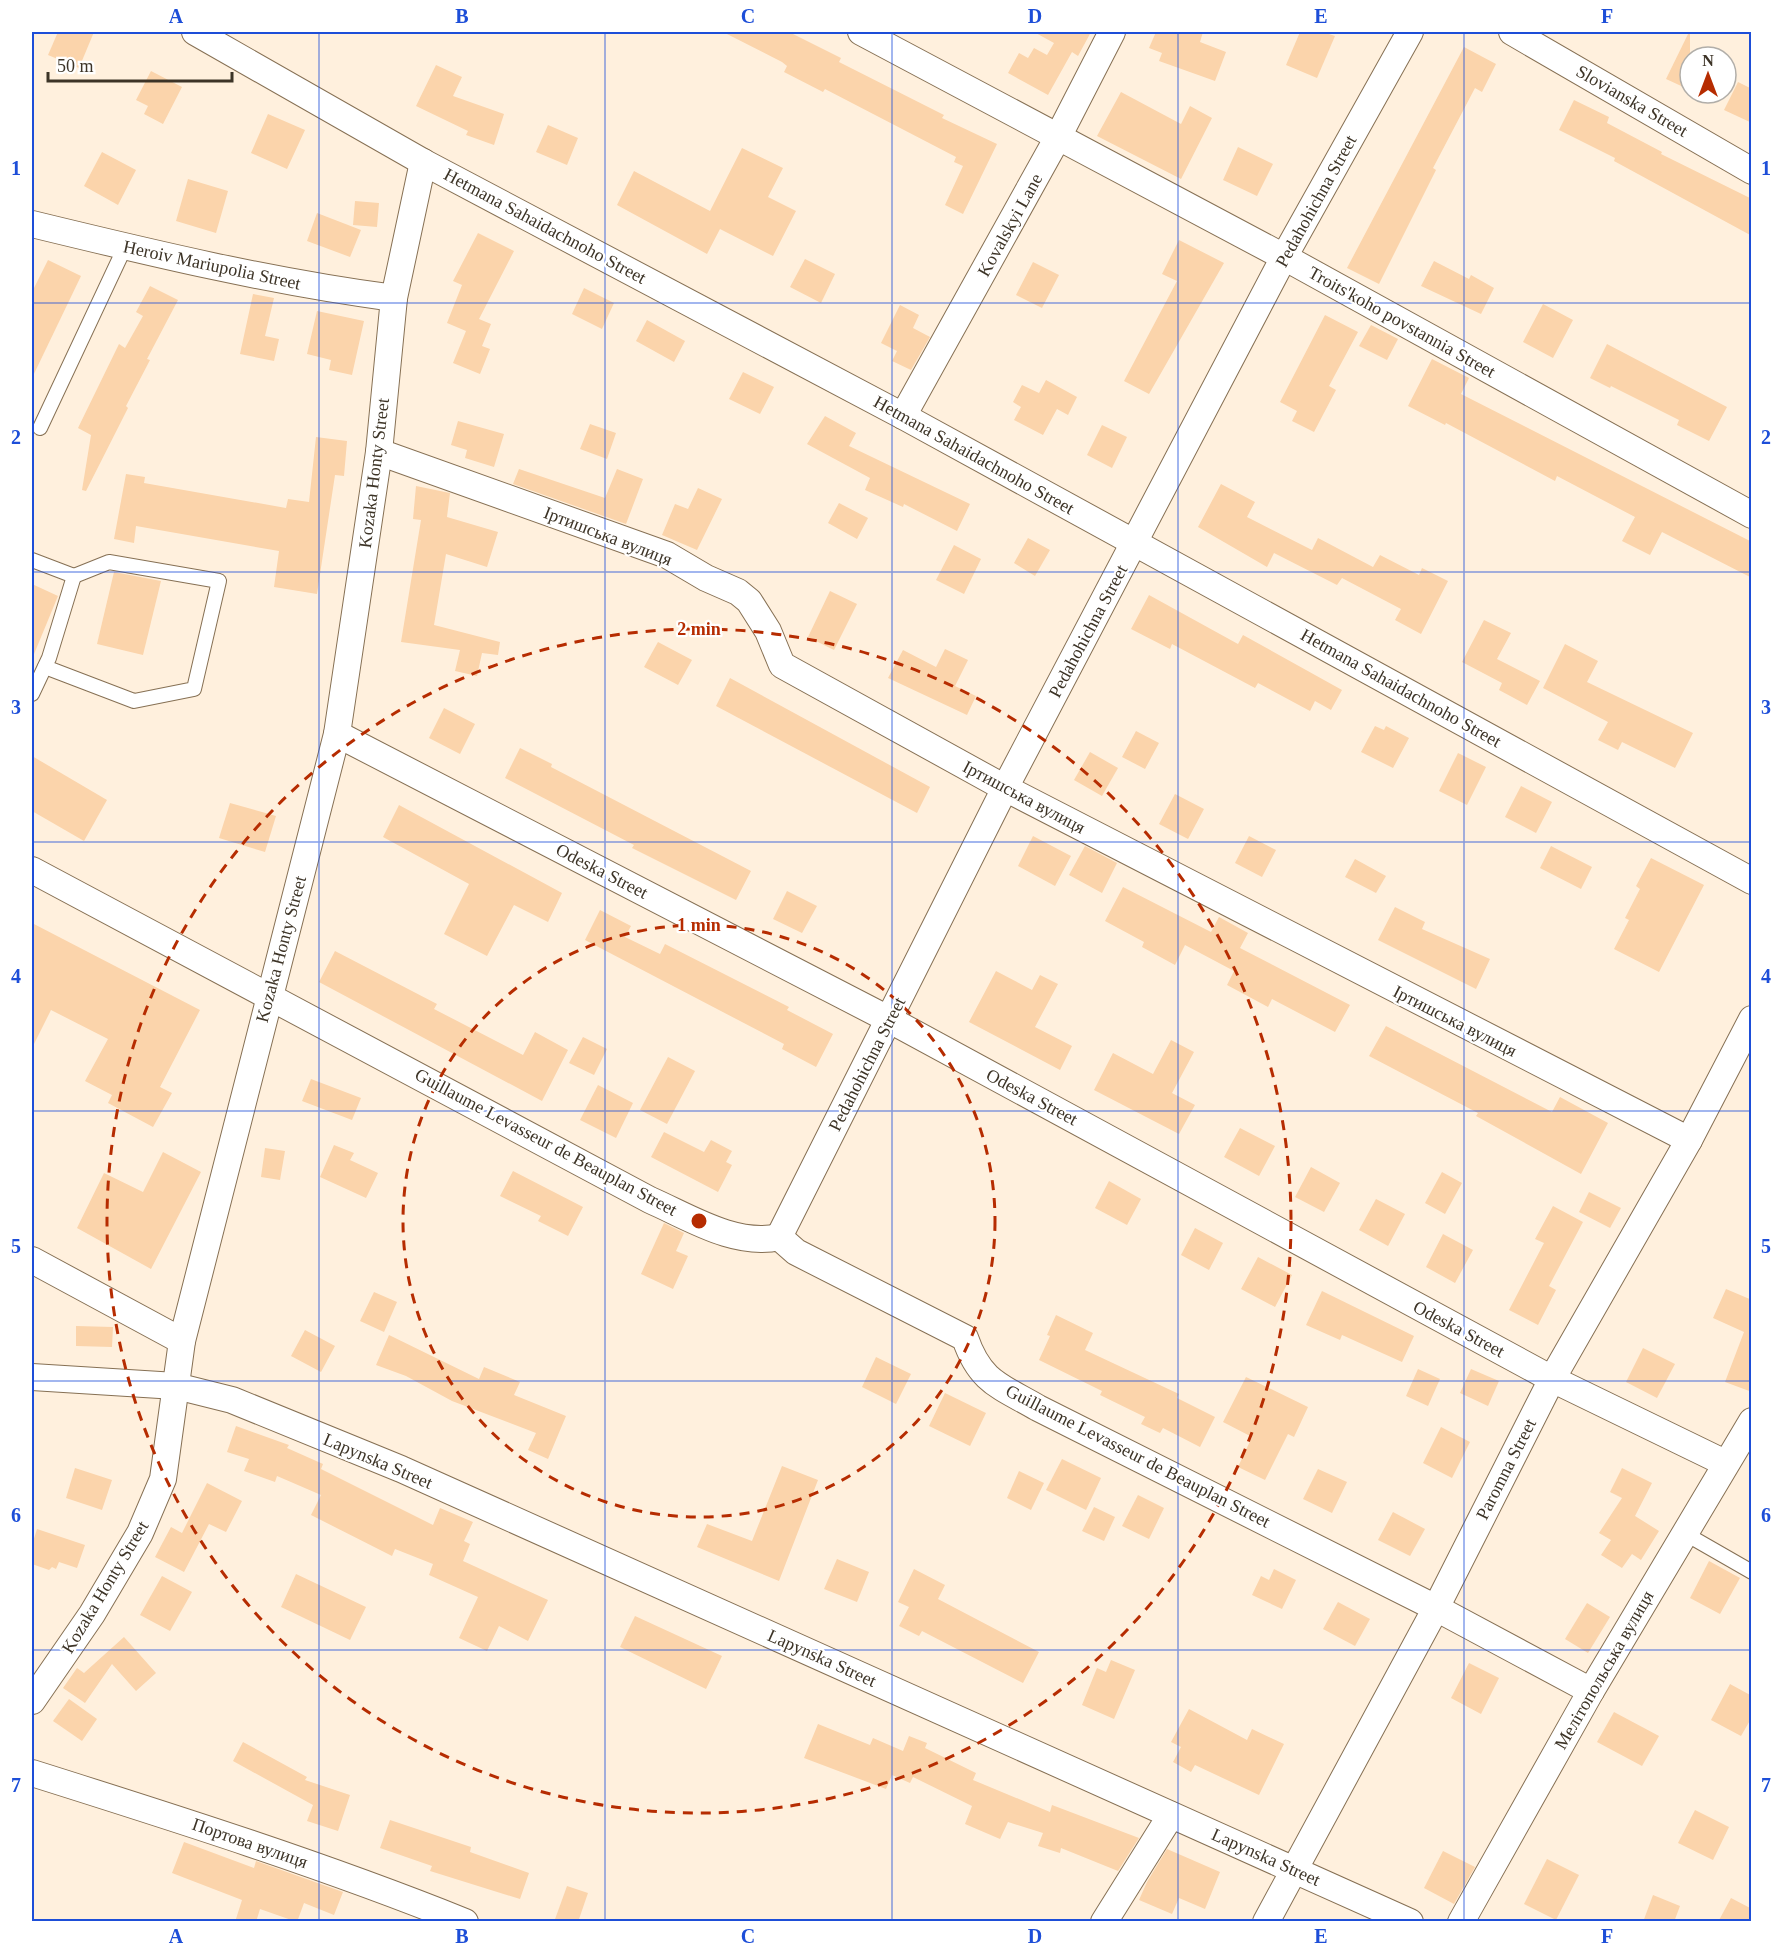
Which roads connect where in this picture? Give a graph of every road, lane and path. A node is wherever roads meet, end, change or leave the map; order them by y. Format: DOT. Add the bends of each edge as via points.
graph roads {
  1 [pos="195,32"];
  2 [pos="861,32"];
  3 [pos="1112,32"];
  4 [pos="1410,32"];
  5 [pos="1512,32"];
  6 [pos="1058,137"];
  7 [pos="423,162"];
  8 [pos="1752,171"];
  9 [pos="32,224"];
  10 [pos="125,247"];
  11 [pos="1284,257"];
  12 [pos="394,298"];
  13 [pos="903,416"];
  14 [pos="40,428"];
  15 [pos="379,452"];
  16 [pos="1752,515"];
  17 [pos="1134,543"];
  18 [pos="32,560"];
  19 [pos="74,576"];
  20 [pos="45,667"];
  21 [pos="32,694"];
  22 [pos="337,734"];
  23 [pos="1005,788"];
  24 [pos="32,870"];
  25 [pos="1752,881"];
  26 [pos="268,995"];
  27 [pos="1752,1019"];
  28 [pos="890,1020"];
  29 [pos="1689,1140"];
  30 [pos="779,1237"];
  31 [pos="32,1260"];
  32 [pos="182,1341"];
  33 [pos="32,1377"];
  34 [pos="1552,1379"];
  35 [pos="176,1386"];
  36 [pos="1752,1421"];
  37 [pos="1725,1463"];
  38 [pos="1684,1533"];
  39 [pos="1752,1572"];
  40 [pos="1436,1608"];
  41 [pos="1591,1690"];
  42 [pos="32,1701"];
  43 [pos="32,1773"];
  44 [pos="1172,1815"];
  45 [pos="1294,1870"];
  46 [pos="465,1922"];
  47 [pos="1104,1922"];
  48 [pos="1266,1922"];
  49 [pos="1410,1922"];
  50 [pos="1461,1922"];
  1 -- 7 [label="street, Hetmana Sahaidachnoho Street"];
  2 -- 6 [label="street, Troits'koho povstannia Street"];
  3 -- 6 [label="street, Kovalskyi Lane"];
  4 -- 11 [label="street, Pedahohichna Street"];
  5 -- 8 [label="street, Slovianska Street"];
  6 -- 11 [label="street, Troits'koho povstannia Street"];
  6 -- 13 [label="street, Kovalskyi Lane"];
  7 -- 12 [label="street, Kozaka Honty Street"];
  7 -- 13 [label="street, Hetmana Sahaidachnoho Street"];
  9 -- 10 [label="street, Heroiv Mariupolia Street"];
  10 -- 12 [label="street, Heroiv Mariupolia Street" via="345,292"];
  10 -- 14 [label="lane"];
  11 -- 16 [label="street, Troits'koho povstannia Street"];
  11 -- 17 [label="street, Pedahohichna Street"];
  12 -- 15 [label="street, Kozaka Honty Street"];
  13 -- 17 [label="street, Hetmana Sahaidachnoho Street"];
  15 -- 22 [label="street, Kozaka Honty Street"];
  15 -- 23 [label="street, Іртишська вулиця" via="667,555 738,592 749,601 768,631 782,665"];
  17 -- 23 [label="street, Pedahohichna Street"];
  17 -- 25 [label="street, Hetmana Sahaidachnoho Street"];
  18 -- 19 [label="lane"];
  19 -- 20 [label="lane"];
  19 -- 20 [label="lane" via="109,562 219,581 194,689 134,701"];
  20 -- 21 [label="lane"];
  22 -- 26 [label="street, Kozaka Honty Street"];
  22 -- 28 [label="street, Odeska Street"];
  23 -- 28 [label="street, Pedahohichna Street"];
  23 -- 29 [label="street, Іртишська вулиця"];
  24 -- 26 [label="street, Guillaume Levasseur de Beauplan Street"];
  26 -- 30 [label="street, Guillaume Levasseur de Beauplan Street" via="650,1200 734,1236"];
  26 -- 32 [label="street, Kozaka Honty Street"];
  27 -- 29 [label="street, Paromna Street"];
  28 -- 30 [label="street, Pedahohichna Street"];
  28 -- 34 [label="street, Odeska Street"];
  29 -- 34 [label="street, Paromna Street"];
  30 -- 40 [label="street, Guillaume Levasseur de Beauplan Street" via="796,1252 965,1338 974,1362 991,1380 1038,1408"];
  31 -- 32 [label="street"];
  32 -- 35 [label="street, Kozaka Honty Street"];
  33 -- 35 [label="street, Lapynska Street"];
  34 -- 37 [label="street, Odeska Street"];
  34 -- 40 [label="street, Paromna Street"];
  35 -- 42 [label="street, Kozaka Honty Street" via="163,1479 140,1533 92,1614"];
  35 -- 44 [label="street, Lapynska Street" via="232,1400 401,1469"];
  36 -- 37 [label="street, Мелітопольська вулиця"];
  37 -- 38 [label="street, Мелітопольська вулиця"];
  38 -- 39 [label="lane"];
  38 -- 41 [label="street, Мелітопольська вулиця"];
  40 -- 41 [label="street, Guillaume Levasseur de Beauplan Street"];
  40 -- 45 [label="street, Paromna Street"];
  41 -- 50 [label="street, Мелітопольська вулиця"];
  43 -- 46 [label="street, Портова вулиця" via="226,1834 371,1884"];
  44 -- 45 [label="street, Lapynska Street"];
  44 -- 47 [label="street"];
  45 -- 48 [label="street, Paromna Street"];
  45 -- 49 [label="street, Lapynska Street"];
}
